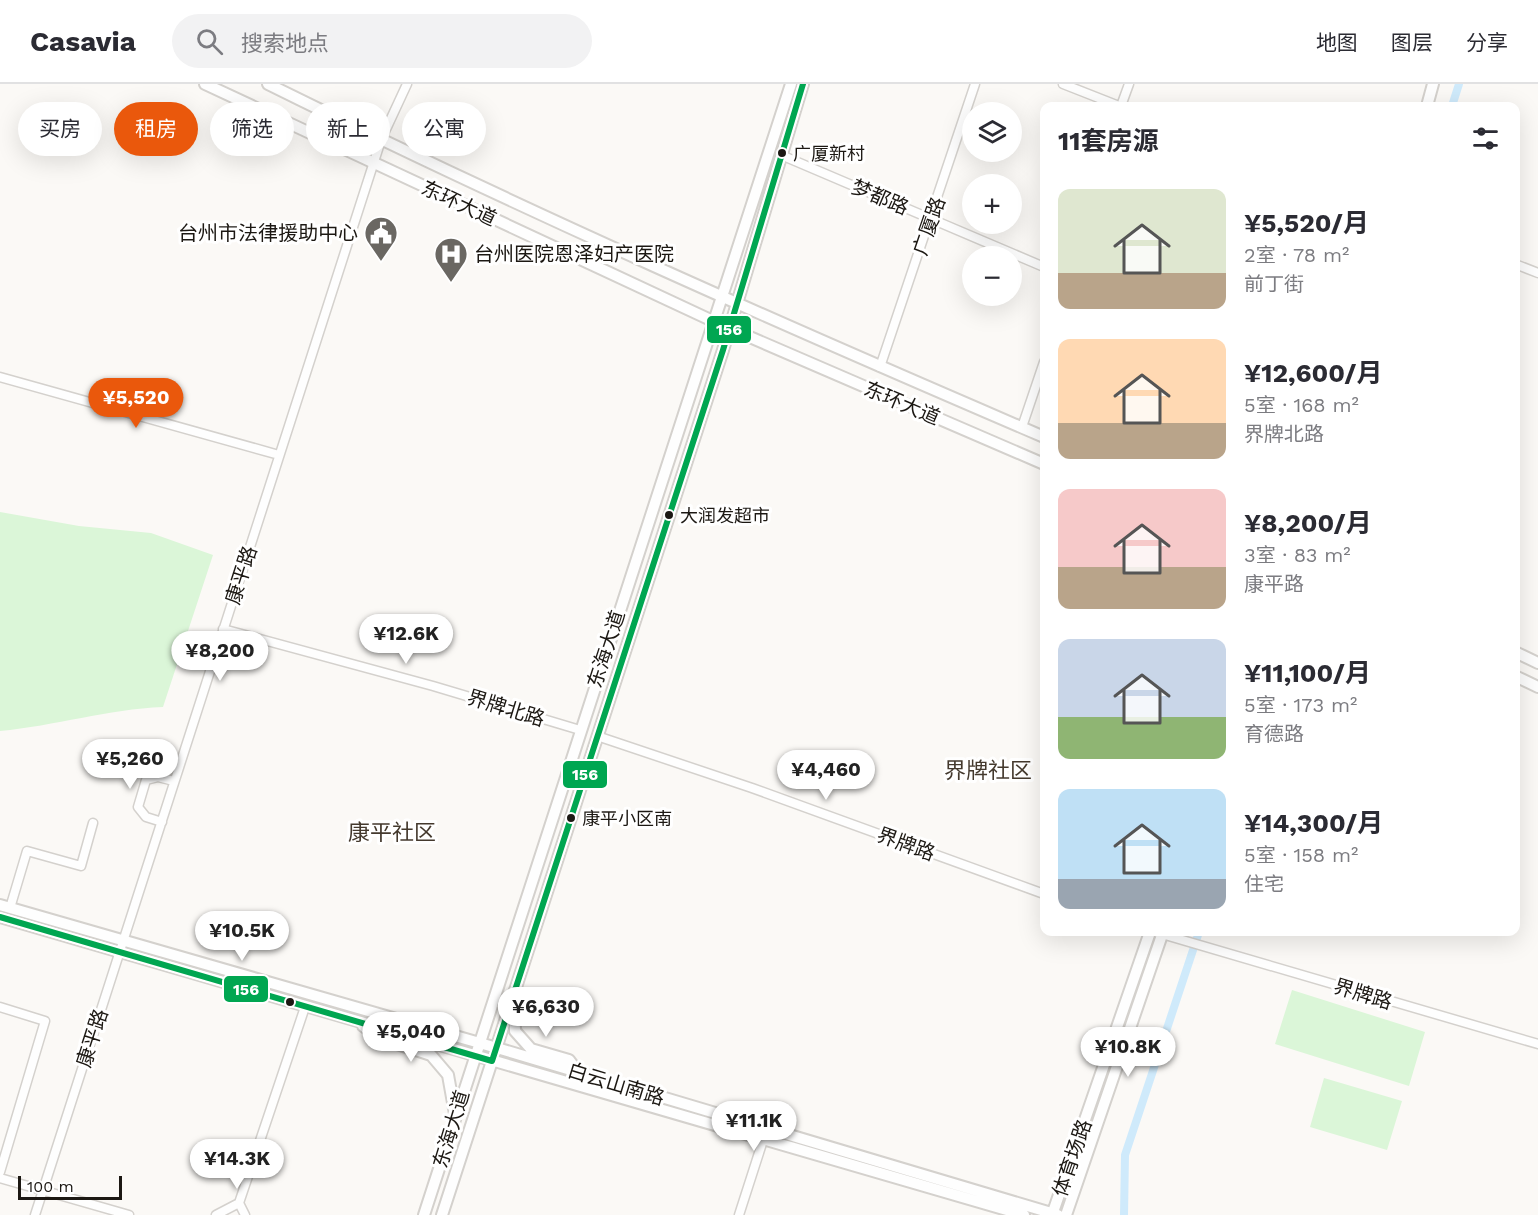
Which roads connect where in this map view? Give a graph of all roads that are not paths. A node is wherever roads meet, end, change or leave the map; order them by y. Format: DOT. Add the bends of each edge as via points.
graph roads {
  1 [pos="205,84"];
  2 [pos="267,84"];
  3 [pos="407,84"];
  4 [pos="791,84"];
  5 [pos="804,84"];
  6 [pos="975,84"];
  7 [pos="1063,84"];
  8 [pos="1129,84"];
  9 [pos="1433,84"];
  10 [pos="1110,102"];
  11 [pos="1122,102"];
  12 [pos="1428,102"];
  13 [pos="306,103"];
  14 [pos="390,121"];
  15 [pos="390,144"];
  16 [pos="781,155"];
  17 [pos="376,156"];
  18 [pos="374,163"];
  19 [pos="932,219"];
  20 [pos="1040,265"];
  21 [pos="1520,266"];
  22 [pos="1538,273"];
  23 [pos="723,297"];
  24 [pos="736,304"];
  25 [pos="714,322"];
  26 [pos="729,328"];
  27 [pos="880,367"];
  28 [pos="1040,374"];
  29 [pos="0,376"];
  30 [pos="1022,427"];
  31 [pos="1040,435"];
  32 [pos="279,455"];
  33 [pos="1040,462"];
  34 [pos="224,628"];
  35 [pos="1520,654"];
  36 [pos="1538,663"];
  37 [pos="1520,678"];
  38 [pos="1538,687"];
  39 [pos="580,730"];
  40 [pos="597,736"];
  41 [pos="174,781"];
  42 [pos="162,822"];
  43 [pos="93,823"];
  44 [pos="1040,893"];
  45 [pos="5,907"];
  46 [pos="0,918"];
  47 [pos="1157,936"];
  48 [pos="1157,936"];
  49 [pos="1172,936"];
  50 [pos="123,942"];
  51 [pos="120,954"];
  52 [pos="513,995"];
  53 [pos="0,1007"];
  54 [pos="305,1007"];
  55 [pos="358,1022"];
  56 [pos="478,1043"];
  57 [pos="1538,1044"];
  58 [pos="497,1048"];
  59 [pos="474,1056"];
  60 [pos="492,1061"];
  61 [pos="578,1072"];
  62 [pos="455,1117"];
  63 [pos="765,1134"];
  64 [pos="0,1172"];
  65 [pos="0,1178"];
  66 [pos="43,1190"];
  67 [pos="239,1203"];
  68 [pos="1054,1214"];
  69 [pos="34,1215"];
  70 [pos="129,1215"];
  71 [pos="216,1215"];
  72 [pos="245,1215"];
  73 [pos="424,1215"];
  74 [pos="442,1215"];
  75 [pos="739,1215"];
  76 [pos="1024,1215"];
  77 [pos="1066,1215"];
  1 -- 18 [label="main road, 东环大道"];
  2 -- 13 [label="main road, 东环大道"];
  3 -- 14 [label="street, 康平路"];
  4 -- 23 [label="main road, 东海大道"];
  5 -- 16 [label="main road, 东海大道"];
  6 -- 19 [label="street, 广厦路"];
  7 -- 10 [label="street"];
  8 -- 11 [label="street"];
  9 -- 12 [label="main road"];
  15 -- 23 [label="main road, 东环大道"];
  16 -- 19 [label="street, 梦都路"];
  16 -- 24 [label="main road, 东海大道"];
  17 -- 18 [label="street, 康平路"];
  18 -- 25 [label="main road, 东环大道"];
  18 -- 32 [label="street, 康平路"];
  19 -- 20 [label="street, 梦都路"];
  19 -- 27 [label="street, 广厦路"];
  21 -- 22 [label="street"];
  23 -- 24 [label="main road, 东环大道"];
  23 -- 25 [label="main road, 东海大道"];
  24 -- 26 [label="main road, 东海大道"];
  24 -- 27 [label="main road, 东环大道"];
  25 -- 26 [label="main road, 东环大道"];
  25 -- 39 [label="main road, 东海大道"];
  26 -- 33 [label="main road, 东环大道"];
  26 -- 40 [label="main road, 东海大道"];
  27 -- 30 [label="main road, 东环大道"];
  28 -- 30 [label="street"];
  29 -- 32 [label="street"];
  30 -- 31 [label="main road, 东环大道"];
  32 -- 34 [label="street, 康平路"];
  34 -- 39 [label="street, 界牌北路"];
  34 -- 41 [label="street, 康平路"];
  35 -- 36 [label="main road"];
  37 -- 38 [label="main road"];
  39 -- 56 [label="main road, 东海大道"];
  40 -- 44 [label="street, 界牌路"];
  40 -- 52 [label="main road, 东海大道"];
  41 -- 42 [label="street, 康平路"];
  41 -- 42 [label="street" via="158,777 146,780 138,807 146,817"];
  42 -- 50 [label="street, 康平路"];
  43 -- 45 [label="street" via="81,866 27,851"];
  45 -- 50 [label="main road, 白云山南路"];
  46 -- 51 [label="main road, 白云山南路"];
  47 -- 68 [label="main road, 体育场路"];
  48 -- 77 [label="main road, 体育场路"];
  49 -- 57 [label="street, 界牌路"];
  50 -- 51 [label="street, 康平路"];
  50 -- 56 [label="main road, 白云山南路"];
  51 -- 54 [label="main road, 白云山南路"];
  51 -- 66 [label="street, 康平路"];
  52 -- 58 [label="main road, 东海大道"];
  52 -- 61 [label="main road" via="515,1031 531,1049 569,1060"];
  53 -- 64 [label="street" via="45,1021"];
  54 -- 55 [label="main road, 白云山南路"];
  54 -- 67 [label="street"];
  55 -- 59 [label="main road, 白云山南路"];
  55 -- 62 [label="main road" via="378,1038 431,1055 448,1075"];
  56 -- 58 [label="main road, 白云山南路"];
  56 -- 59 [label="main road, 东海大道"];
  58 -- 60 [label="main road, 东海大道"];
  58 -- 61 [label="main road, 白云山南路"];
  59 -- 60 [label="main road, 白云山南路"];
  59 -- 62 [label="main road, 东海大道"];
  60 -- 63 [label="main road, 白云山南路"];
  60 -- 74 [label="main road, 东海大道"];
  61 -- 63 [label="main road, 白云山南路"];
  62 -- 73 [label="main road, 东海大道"];
  63 -- 68 [label="main road, 白云山南路"];
  63 -- 75 [label="street"];
  63 -- 76 [label="main road, 白云山南路"];
  65 -- 66 [label="street"];
  66 -- 69 [label="street, 康平路"];
  66 -- 70 [label="street"];
  67 -- 71 [label="street"];
  67 -- 72 [label="street"];
}
